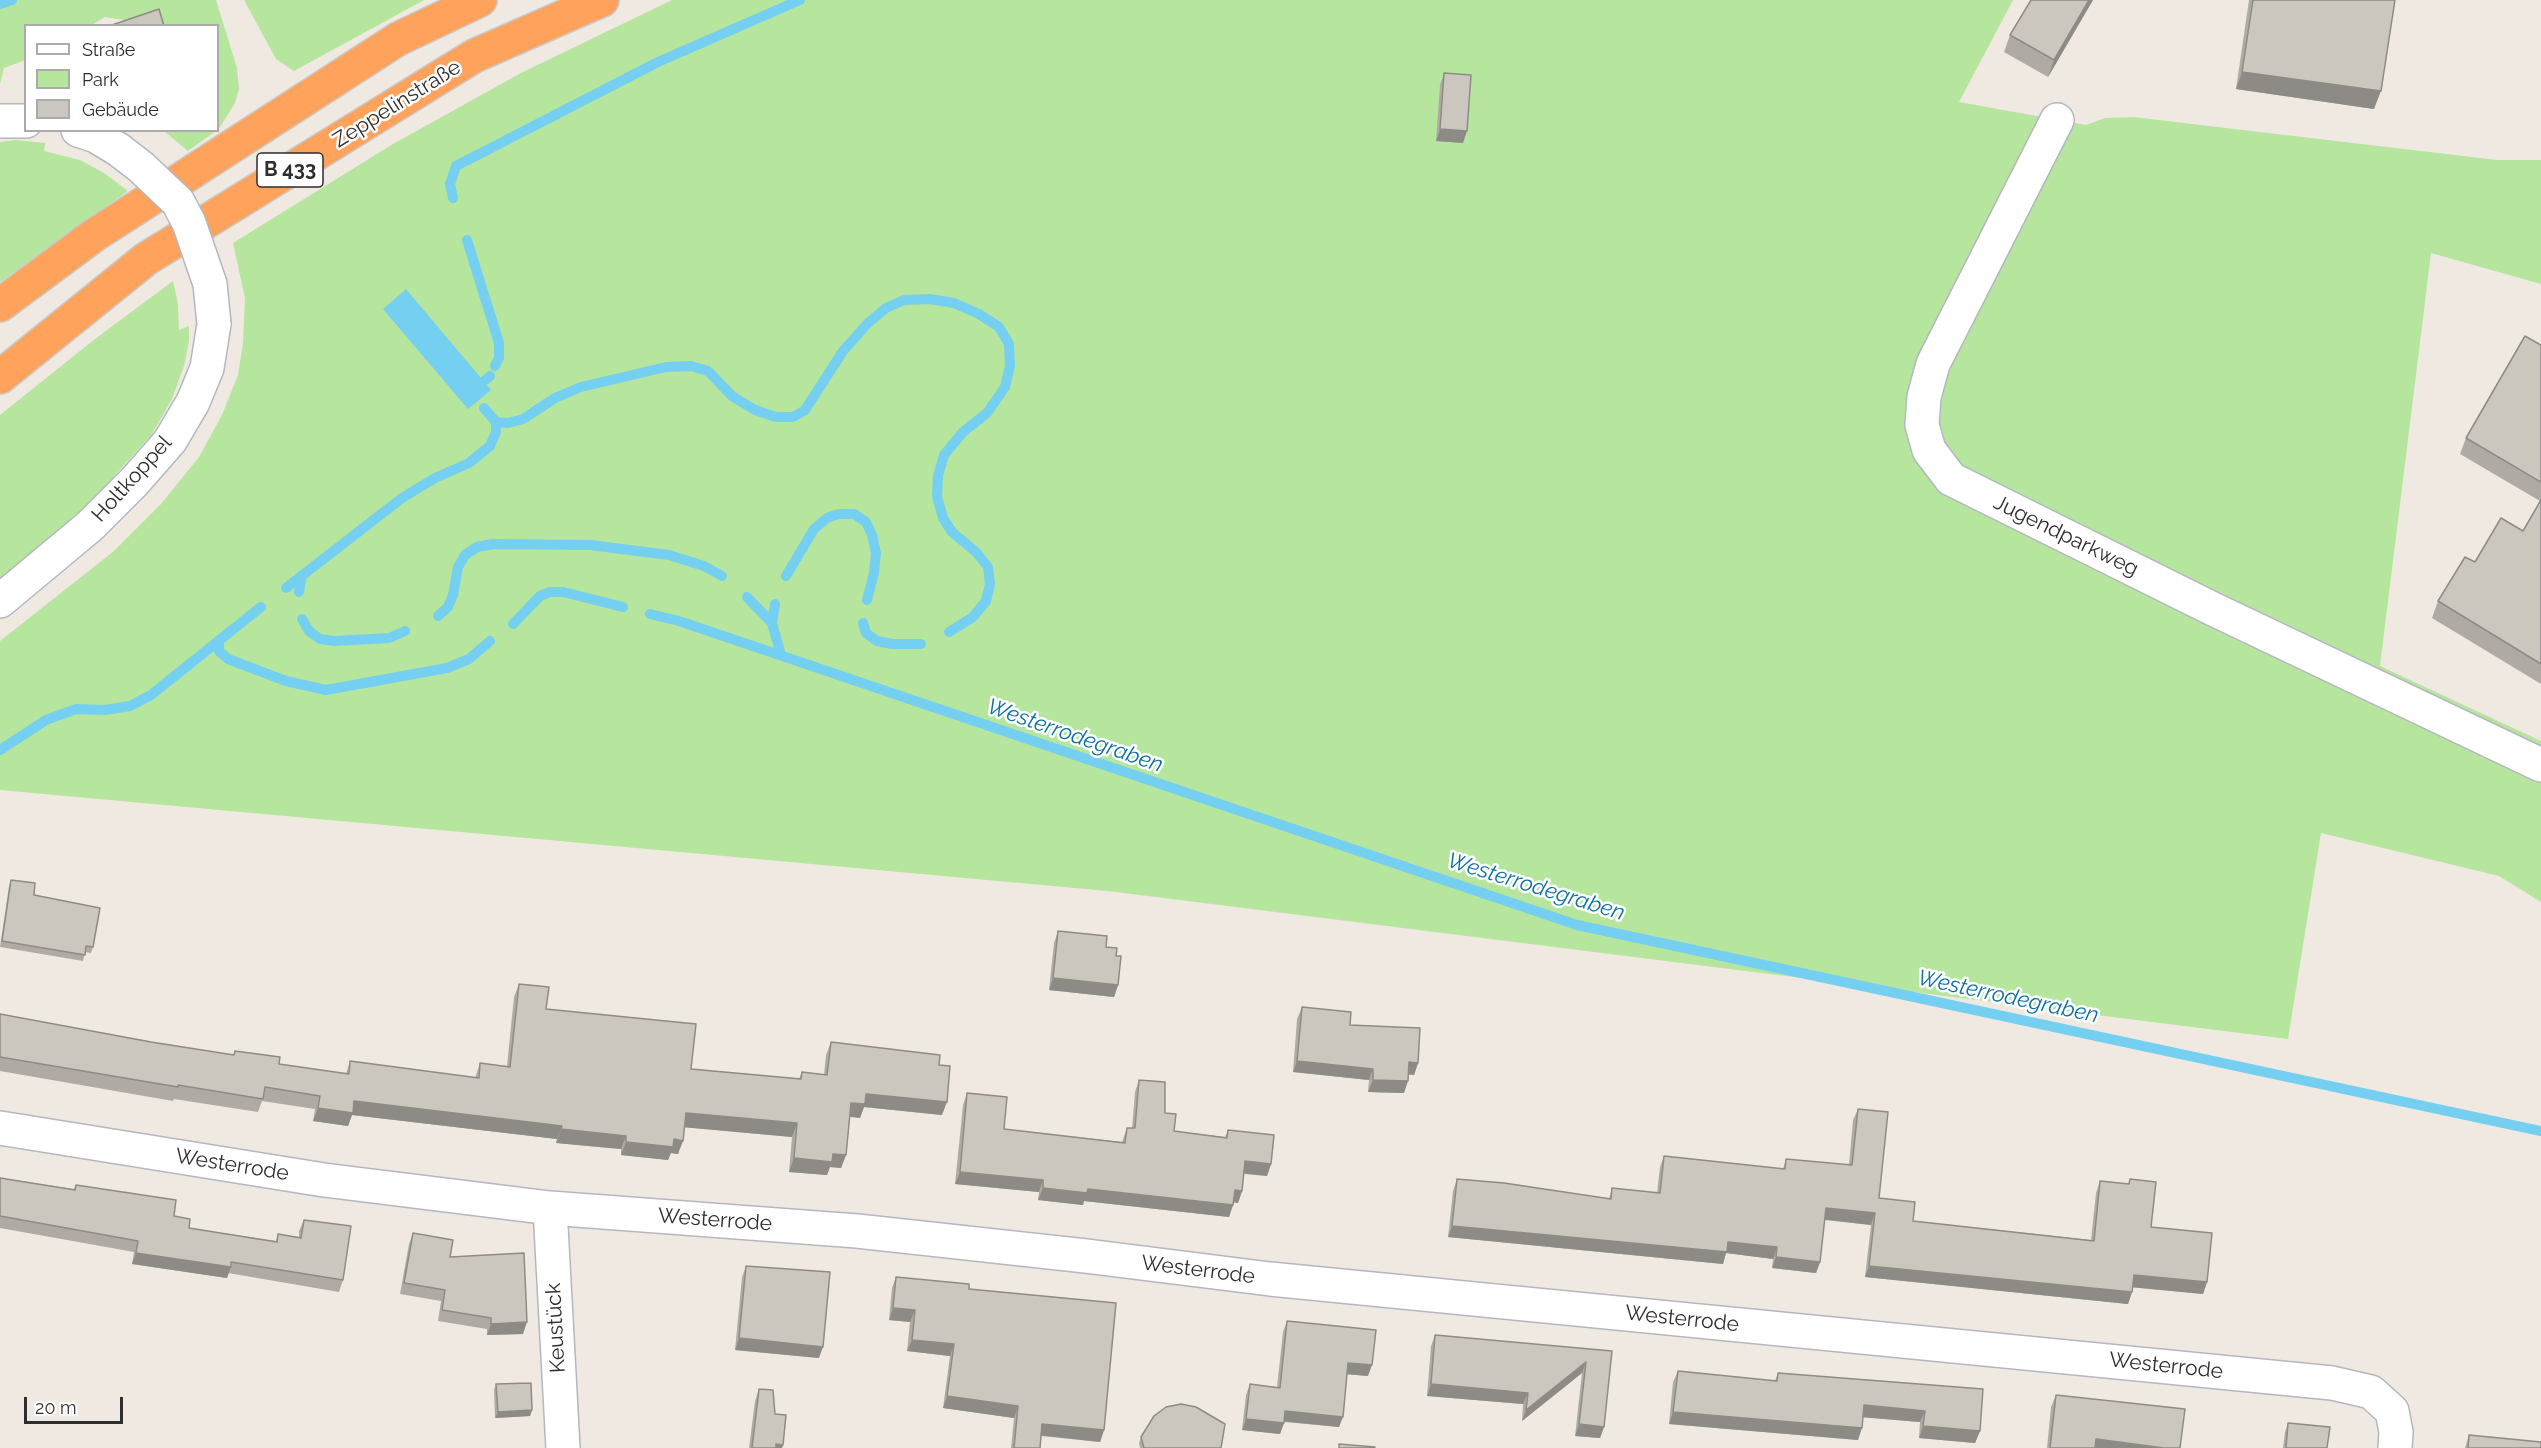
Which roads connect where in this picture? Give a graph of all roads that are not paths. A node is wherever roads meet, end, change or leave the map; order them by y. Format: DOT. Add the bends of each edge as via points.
graph roads {
  1 [pos="480,0"];
  2 [pos="602,0"];
  3 [pos="2057,120"];
  4 [pos="0,121"];
  5 [pos="24,121"];
  6 [pos="84,132"];
  7 [pos="0,305"];
  8 [pos="0,377"];
  9 [pos="0,601"];
  10 [pos="2541,765"];
  11 [pos="0,1128"];
  12 [pos="550,1208"];
  13 [pos="563,1448"];
  14 [pos="2395,1448"];
  1 -- 7 [label="highway, B 433" via="398,39 93,236"];
  2 -- 8 [label="highway, Zeppelinstraße / B 433" via="474,56 146,259"];
  3 -- 10 [label="street, Jugendparkweg" via="1933,364 1924,397 1922,425 1929,450 1945,472 1951,479 2213,609"];
  4 -- 5 [label="street"];
  6 -- 9 [label="street, Holtkoppel, bridge" via="141,167 177,202 189,223 210,284 214,324 207,368 170,441 135,481 90,526"];
  11 -- 12 [label="street, Westerrode" via="324,1180"];
  12 -- 13 [label="street, Keustück"];
  12 -- 14 [label="street, Westerrode" via="857,1231 1270,1279 2332,1383 2371,1392 2392,1411"];
}
